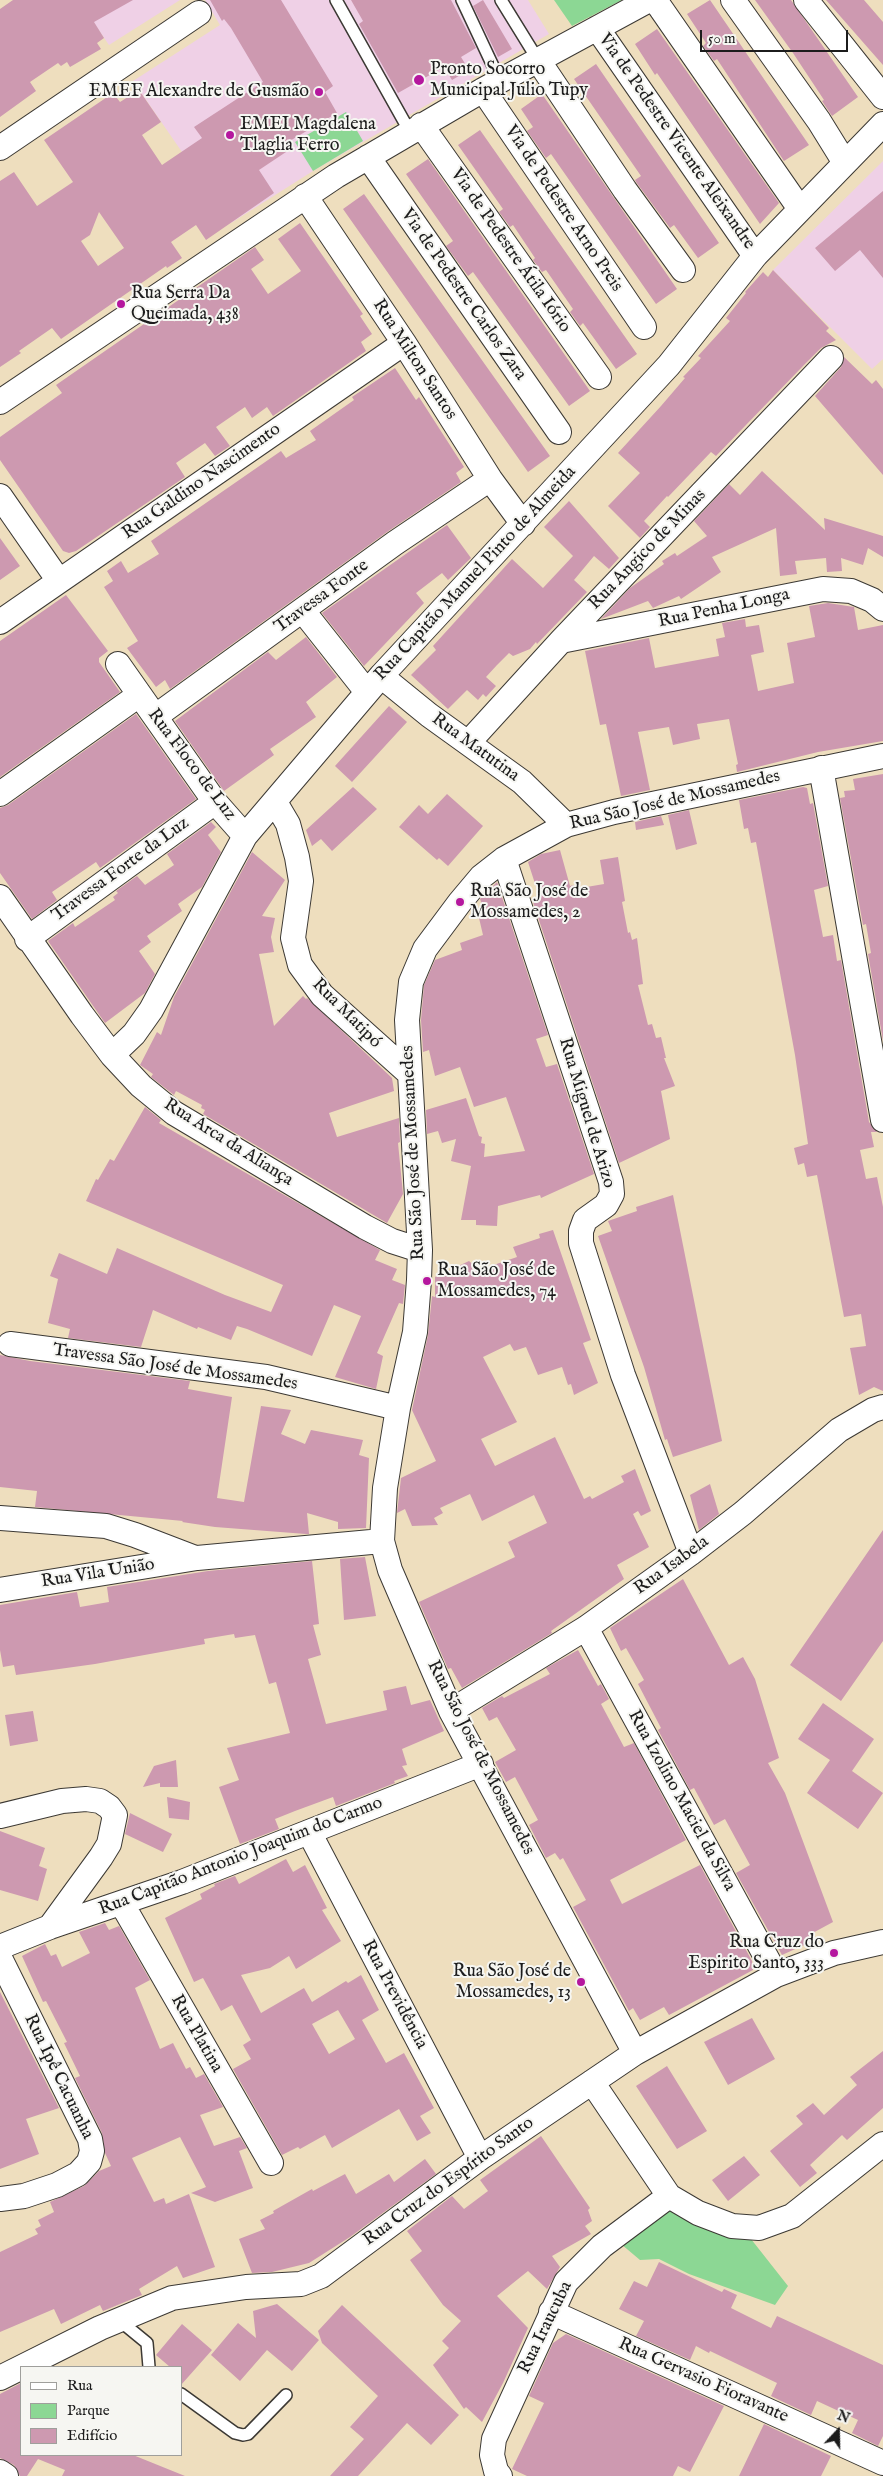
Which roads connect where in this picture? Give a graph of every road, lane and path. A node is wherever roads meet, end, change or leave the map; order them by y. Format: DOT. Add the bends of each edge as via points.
graph roads {
  1 [pos="336,0"];
  2 [pos="462,0"];
  3 [pos="502,0"];
  4 [pos="649,0"];
  5 [pos="655,0"];
  6 [pos="732,0"];
  7 [pos="806,0"];
  8 [pos="199,13"];
  9 [pos="597,28"];
  10 [pos="538,60"];
  11 [pos="492,86"];
  12 [pos="883,97"];
  13 [pos="883,124"];
  14 [pos="416,129"];
  15 [pos="0,148"];
  16 [pos="368,157"];
  17 [pos="845,163"];
  18 [pos="305,196"];
  19 [pos="800,209"];
  20 [pos="755,256"];
  21 [pos="683,270"];
  22 [pos="644,327"];
  23 [pos="404,343"];
  24 [pos="831,358"];
  25 [pos="599,377"];
  26 [pos="0,402"];
  27 [pos="559,432"];
  28 [pos="490,479"];
  29 [pos="0,496"];
  30 [pos="523,524"];
  31 [pos="59,581"];
  32 [pos="883,609"];
  33 [pos="302,611"];
  34 [pos="0,622"];
  35 [pos="561,641"];
  36 [pos="118,664"];
  37 [pos="374,684"];
  38 [pos="138,695"];
  39 [pos="156,716"];
  40 [pos="468,744"];
  41 [pos="883,756"];
  42 [pos="821,768"];
  43 [pos="0,794"];
  44 [pos="216,802"];
  45 [pos="275,802"];
  46 [pos="566,826"];
  47 [pos="245,836"];
  48 [pos="504,859"];
  49 [pos="0,897"];
  50 [pos="27,939"];
  51 [pos="112,1056"];
  52 [pos="410,1074"];
  53 [pos="883,1120"];
  54 [pos="420,1250"];
  55 [pos="10,1344"];
  56 [pos="883,1407"];
  57 [pos="398,1408"];
  58 [pos="0,1518"];
  59 [pos="382,1541"];
  60 [pos="691,1553"];
  61 [pos="197,1558"];
  62 [pos="0,1590"];
  63 [pos="586,1628"];
  64 [pos="451,1711"];
  65 [pos="481,1764"];
  66 [pos="0,1816"];
  67 [pos="308,1832"];
  68 [pos="122,1904"];
  69 [pos="50,1927"];
  70 [pos="883,1942"];
  71 [pos="0,1947"];
  72 [pos="0,1958"];
  73 [pos="776,1975"];
  74 [pos="635,2053"];
  75 [pos="592,2082"];
  76 [pos="883,2144"];
  77 [pos="480,2158"];
  78 [pos="271,2163"];
  79 [pos="669,2196"];
  80 [pos="0,2199"];
  81 [pos="551,2312"];
  82 [pos="118,2320"];
  83 [pos="24,2366"];
  84 [pos="149,2366"];
  85 [pos="20,2368"];
  86 [pos="0,2378"];
  87 [pos="182,2395"];
  88 [pos="286,2395"];
  89 [pos="883,2463"];
  90 [pos="0,2472"];
  91 [pos="498,2474"];
  92 [pos="6,2476"];
  1 -- 14 [label="lane"];
  2 -- 11 [label="lane"];
  3 -- 10 [label="lane"];
  4 -- 9 [label="street"];
  5 -- 19 [label="street"];
  6 -- 17 [label="street" via="819,121"];
  7 -- 12 [label="street"];
  8 -- 15 [label="street"];
  9 -- 10 [label="street"];
  9 -- 20 [label="street, Via de Pedestre Vicente Aleixandre"];
  10 -- 11 [label="street"];
  10 -- 21 [label="street"];
  11 -- 14 [label="street"];
  11 -- 22 [label="street, Via de Pedestre Arno Preis"];
  13 -- 17 [label="street, Rua Capitão Manuel Pinto de Almeida"];
  14 -- 16 [label="street"];
  14 -- 25 [label="street, Via de Pedestre Átila Iório"];
  16 -- 18 [label="street"];
  16 -- 27 [label="street, Via de Pedestre Carlos Zara"];
  17 -- 19 [label="street, Rua Capitão Manuel Pinto de Almeida"];
  18 -- 23 [label="street, Rua Milton Santos"];
  18 -- 26 [label="street"];
  19 -- 20 [label="street, Rua Capitão Manuel Pinto de Almeida"];
  20 -- 30 [label="street, Rua Capitão Manuel Pinto de Almeida" via="669,365"];
  23 -- 28 [label="street, Rua Milton Santos"];
  23 -- 31 [label="street, Rua Galdino Nascimento"];
  24 -- 35 [label="street, Rua Angico de Minas"];
  28 -- 30 [label="street, Rua Milton Santos"];
  28 -- 33 [label="street, Travessa Fonte"];
  29 -- 31 [label="street"];
  30 -- 37 [label="street, Rua Capitão Manuel Pinto de Almeida"];
  31 -- 34 [label="street, Rua Galdino Nascimento"];
  32 -- 35 [label="street, Rua Penha Longa" via="851,591 823,589"];
  33 -- 37 [label="street, Rua Matutina"];
  33 -- 39 [label="street, Travessa Fonte"];
  35 -- 40 [label="street, Rua Angico de Minas"];
  36 -- 38 [label="street, Rua Floco de Luz"];
  37 -- 40 [label="street, Rua Matutina"];
  37 -- 45 [label="street, Rua Capitão Manuel Pinto de Almeida"];
  38 -- 39 [label="street, Rua Floco de Luz"];
  38 -- 43 [label="street"];
  39 -- 44 [label="street, Rua Floco de Luz"];
  40 -- 46 [label="street, Rua Matutina" via="522,782"];
  41 -- 42 [label="street, Rua São José de Mossamedes"];
  42 -- 46 [label="street, Rua São José de Mossamedes" via="614,812"];
  42 -- 53 [label="street"];
  44 -- 47 [label="street, Rua Floco de Luz"];
  44 -- 50 [label="street, Travessa Forte da Luz"];
  45 -- 47 [label="street, Rua Capitão Manuel Pinto de Almeida"];
  45 -- 52 [label="street, Rua Matipó" via="288,824 298,857 301,881 293,938 300,965 322,995"];
  46 -- 48 [label="street, Rua São José de Mossamedes"];
  47 -- 51 [label="street, Rua Capitão Manuel Pinto de Almeida" via="151,1010 134,1034"];
  48 -- 52 [label="street, Rua São José de Mossamedes" via="470,890 425,949 412,982 407,1020"];
  48 -- 60 [label="street, Rua Miguel de Arizo" via="611,1182 612,1194 606,1206 585,1220 580,1231 581,1242 623,1375"];
  49 -- 50 [label="street, Rua Arca da Aliança"];
  50 -- 51 [label="street, Rua Arca da Aliança"];
  51 -- 54 [label="street, Rua Arca da Aliança" via="174,1113 365,1227"];
  52 -- 54 [label="street, Rua São José de Mossamedes"];
  54 -- 57 [label="street, Rua São José de Mossamedes" via="415,1332"];
  55 -- 57 [label="street, Travessa São José de Mossamedes" via="266,1378"];
  56 -- 60 [label="street, Rua Isabela" via="839,1430"];
  57 -- 59 [label="street, Rua São José de Mossamedes" via="385,1488"];
  58 -- 61 [label="street, Rua Vila União" via="106,1526"];
  59 -- 61 [label="street, Rua Vila União"];
  59 -- 64 [label="street, Rua São José de Mossamedes" via="390,1570"];
  60 -- 63 [label="street, Rua Isabela"];
  61 -- 62 [label="street, Rua Vila União"];
  63 -- 64 [label="street, Rua Isabela"];
  63 -- 73 [label="street, Rua Izolino Maciel da Silva"];
  64 -- 65 [label="street, Rua São José de Mossamedes"];
  65 -- 67 [label="street, Rua Capitão Antonio Joaquim do Carmo"];
  65 -- 74 [label="street, Rua São José de Mossamedes"];
  66 -- 69 [label="street" via="86,1799 100,1801 115,1815 109,1844"];
  67 -- 68 [label="street, Rua Capitão Antonio Joaquim do Carmo"];
  67 -- 77 [label="street, Rua Previdência"];
  68 -- 69 [label="street, Rua Capitão Antonio Joaquim do Carmo"];
  68 -- 78 [label="street, Rua Platina"];
  69 -- 71 [label="street, Rua Capitão Antonio Joaquim do Carmo"];
  70 -- 73 [label="street, Rua Cruz do Espírito Santo" via="834,1953"];
  72 -- 80 [label="street, Rua Ipê Cacuanha" via="90,2139 92,2151 89,2162 78,2174 57,2185 24,2196"];
  73 -- 74 [label="street, Rua Cruz do Espírito Santo"];
  74 -- 75 [label="street, Rua Cruz do Espírito Santo"];
  75 -- 77 [label="street, Rua Cruz do Espírito Santo"];
  75 -- 79 [label="street"];
  76 -- 79 [label="street" via="792,2216 759,2228 732,2226 698,2213"];
  77 -- 82 [label="street, Rua Cruz do Espírito Santo" via="321,2276 301,2284 246,2287 172,2298"];
  79 -- 81 [label="street, Rua Iraucuba" via="584,2262 566,2282"];
  81 -- 89 [label="street, Rua Gervasio Fioravante"];
  81 -- 91 [label="street, Rua Iraucuba" via="494,2440 492,2455"];
  82 -- 83 [label="street, Rua Cruz do Espírito Santo"];
  82 -- 84 [label="lane" via="147,2343"];
  85 -- 86 [label="street, Rua Cruz do Espírito Santo"];
  87 -- 88 [label="lane" via="235,2433 243,2435 248,2434"];
  90 -- 92 [label="street"];
}
